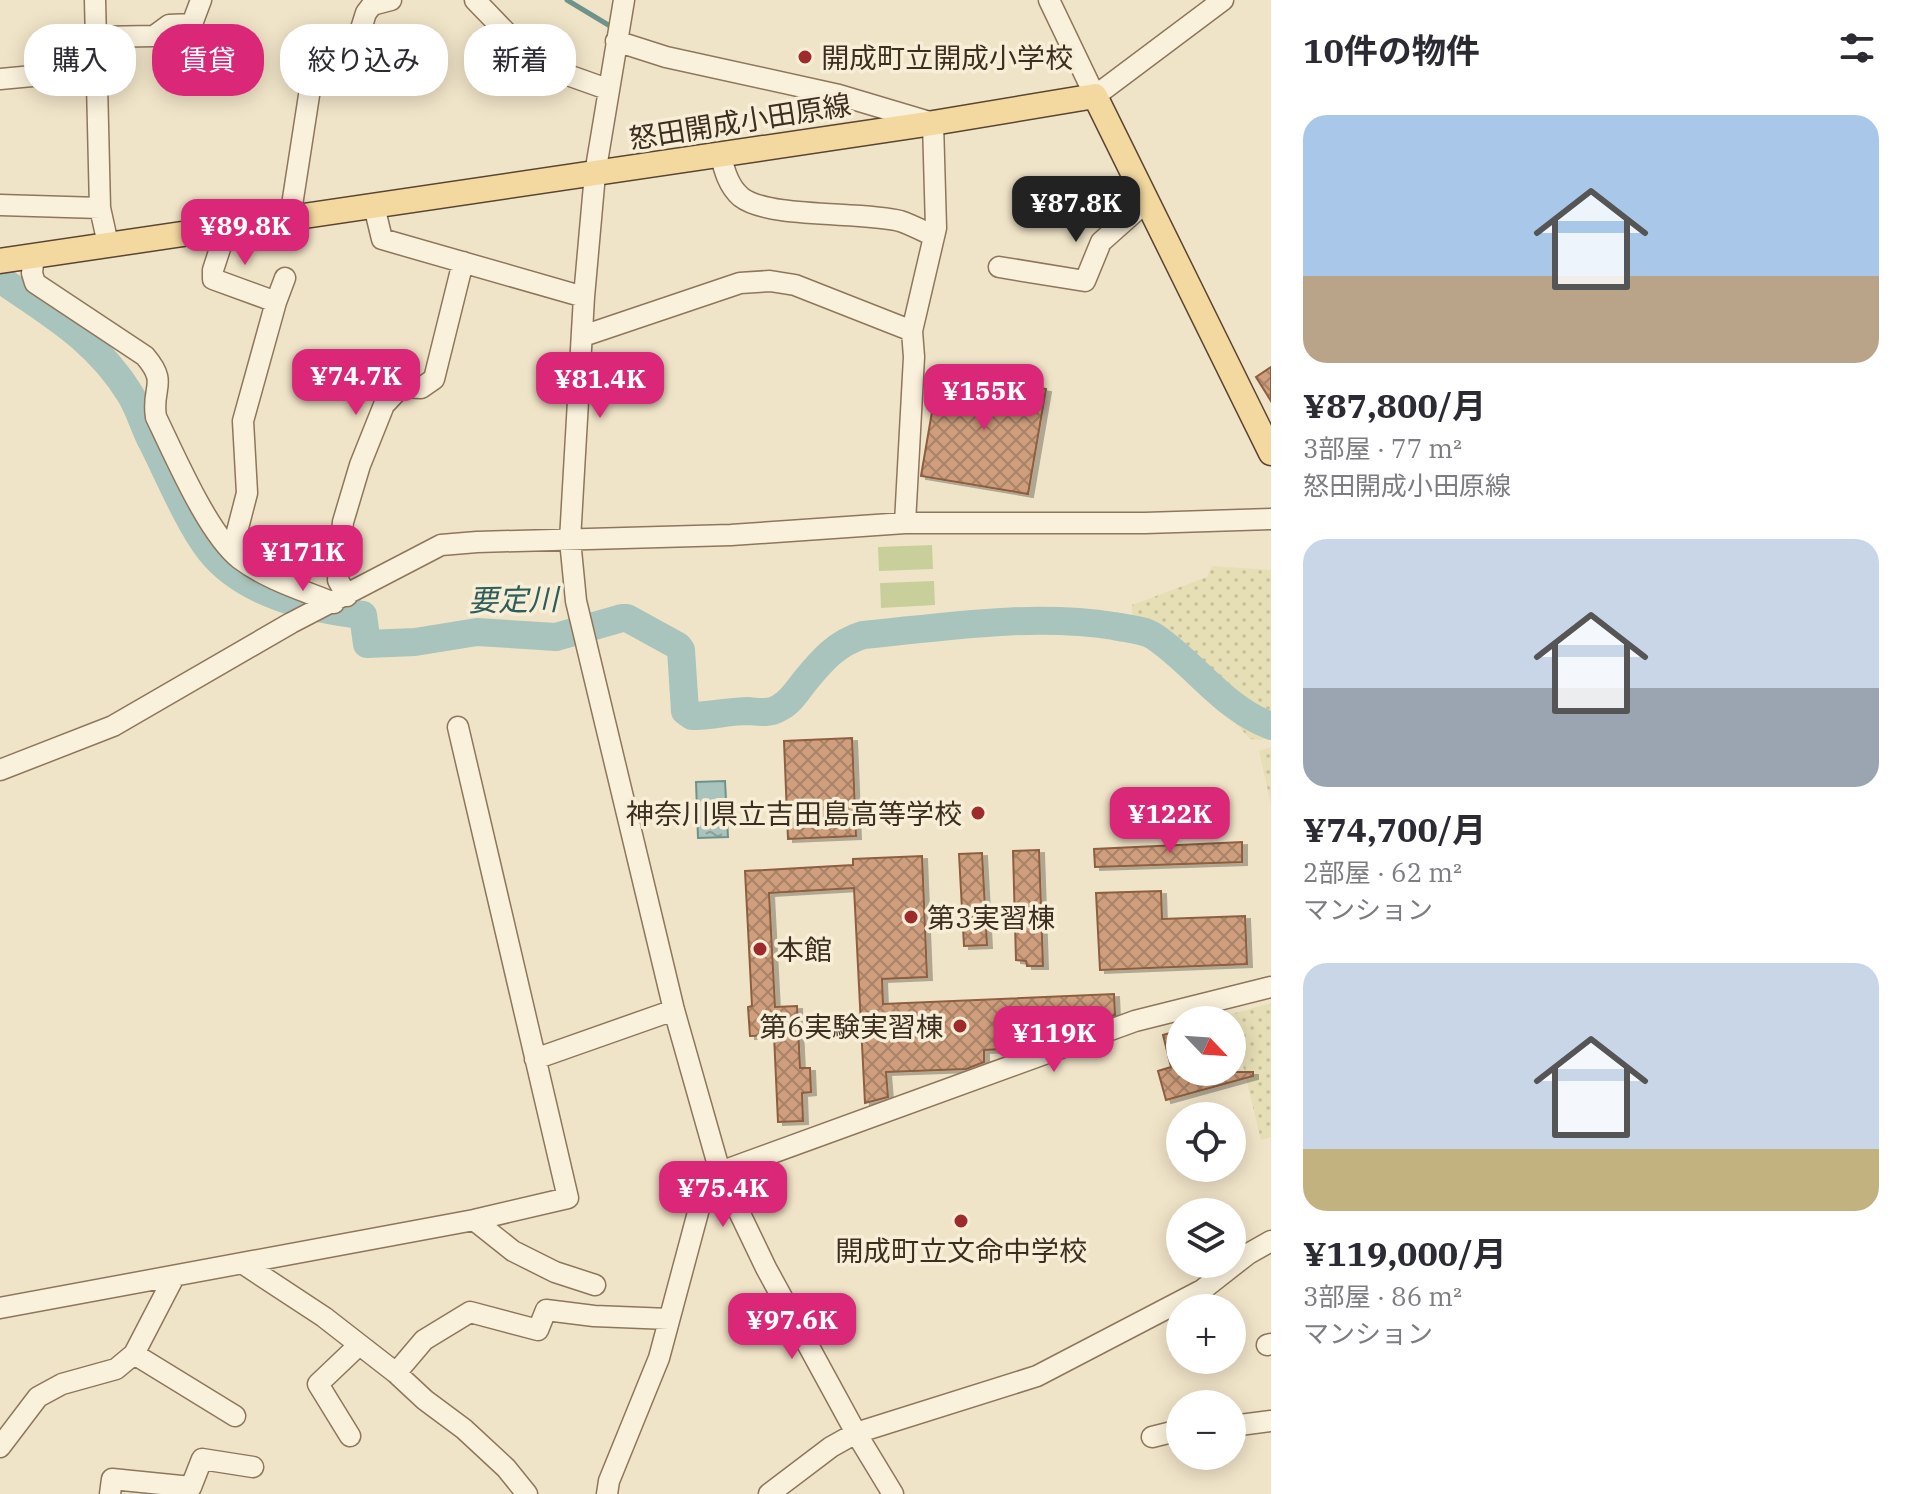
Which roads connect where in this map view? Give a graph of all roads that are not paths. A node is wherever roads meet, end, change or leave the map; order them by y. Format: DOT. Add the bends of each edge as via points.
graph roads {
  1 [pos="95,0"];
  2 [pos="201,0"];
  3 [pos="391,0"];
  4 [pos="475,0"];
  5 [pos="624,0"];
  6 [pos="1049,0"];
  7 [pos="1223,0"];
  8 [pos="96,24"];
  9 [pos="136,36"];
  10 [pos="616,41"];
  11 [pos="24,77"];
  12 [pos="0,79"];
  13 [pos="607,89"];
  14 [pos="98,96"];
  15 [pos="1095,96"];
  16 [pos="933,123"];
  17 [pos="720,153"];
  18 [pos="595,174"];
  19 [pos="1147,201"];
  20 [pos="0,205"];
  21 [pos="374,206"];
  22 [pos="100,208"];
  23 [pos="290,218"];
  24 [pos="227,227"];
  25 [pos="934,236"];
  26 [pos="108,244"];
  27 [pos="34,255"];
  28 [pos="1,261"];
  29 [pos="463,262"];
  30 [pos="999,267"];
  31 [pos="285,278"];
  32 [pos="584,297"];
  33 [pos="276,302"];
  34 [pos="912,331"];
  35 [pos="583,336"];
  36 [pos="1271,453"];
  37 [pos="1271,519"];
  38 [pos="905,523"];
  39 [pos="570,540"];
  40 [pos="232,551"];
  41 [pos="340,599"];
  42 [pos="458,727"];
  43 [pos="0,770"];
  44 [pos="1271,987"];
  45 [pos="674,1010"];
  46 [pos="535,1059"];
  47 [pos="720,1172"];
  48 [pos="474,1220"];
  49 [pos="1271,1241"];
  50 [pos="242,1263"];
  51 [pos="174,1277"];
  52 [pos="595,1285"];
  53 [pos="0,1308"];
  54 [pos="669,1319"];
  55 [pos="359,1345"];
  56 [pos="134,1354"];
  57 [pos="396,1373"];
  58 [pos="235,1416"];
  59 [pos="1271,1421"];
  60 [pos="1246,1424"];
  61 [pos="856,1433"];
  62 [pos="1166,1434"];
  63 [pos="350,1436"];
  64 [pos="1152,1437"];
  65 [pos="0,1447"];
  66 [pos="253,1467"];
  67 [pos="110,1494"];
  68 [pos="527,1494"];
  69 [pos="607,1494"];
  70 [pos="769,1494"];
  71 [pos="893,1494"];
  1 -- 8 [label="street"];
  2 -- 9 [label="street" via="192,24"];
  3 -- 23 [label="street" via="372,5 366,13 346,76 317,70"];
  4 -- 13 [label="street" via="529,56"];
  5 -- 10 [label="street"];
  6 -- 15 [label="street"];
  7 -- 15 [label="street"];
  10 -- 13 [label="street"];
  10 -- 16 [label="street"];
  11 -- 12 [label="street"];
  13 -- 18 [label="street"];
  14 -- 22 [label="street"];
  15 -- 16 [label="main road, 怒田開成小田原線"];
  15 -- 19 [label="main road"];
  16 -- 17 [label="main road, 怒田開成小田原線"];
  16 -- 25 [label="street"];
  17 -- 18 [label="main road, 怒田開成小田原線"];
  17 -- 25 [label="street" via="733,189 744,199 773,208 900,221"];
  18 -- 21 [label="main road, 怒田開成小田原線"];
  18 -- 32 [label="street"];
  19 -- 30 [label="street" via="1101,242 1085,281"];
  19 -- 36 [label="main road"];
  20 -- 22 [label="street"];
  21 -- 23 [label="main road, 怒田開成小田原線"];
  21 -- 29 [label="street" via="382,239"];
  22 -- 26 [label="street"];
  23 -- 24 [label="main road, 怒田開成小田原線"];
  24 -- 26 [label="main road, 怒田開成小田原線"];
  24 -- 33 [label="street" via="213,279"];
  25 -- 34 [label="street"];
  26 -- 27 [label="main road, 怒田開成小田原線"];
  27 -- 28 [label="main road, 怒田開成小田原線"];
  27 -- 40 [label="street" via="35,283 157,369 156,417 218,537"];
  29 -- 32 [label="street"];
  29 -- 41 [label="street" via="434,379 421,388 401,387 384,405 360,465 343,522"];
  31 -- 33 [label="street"];
  32 -- 35 [label="street"];
  33 -- 40 [label="street" via="243,421 247,493"];
  34 -- 35 [label="street" via="795,285 770,281 740,283"];
  34 -- 38 [label="street"];
  35 -- 39 [label="street"];
  37 -- 38 [label="street"];
  38 -- 39 [label="street"];
  39 -- 41 [label="street" via="441,545"];
  39 -- 45 [label="street" via="583,630"];
  40 -- 41 [label="street" via="274,579"];
  41 -- 43 [label="street" via="113,726"];
  42 -- 46 [label="street"];
  44 -- 47 [label="street" via="1135,1021"];
  45 -- 46 [label="street"];
  45 -- 47 [label="street"];
  46 -- 48 [label="street" via="568,1198"];
  47 -- 54 [label="street" via="704,1190"];
  47 -- 61 [label="street"];
  48 -- 50 [label="street"];
  48 -- 52 [label="street" via="513,1251"];
  49 -- 61 [label="street" via="1202,1290 1037,1376"];
  50 -- 51 [label="street"];
  50 -- 55 [label="street"];
  51 -- 53 [label="street"];
  51 -- 56 [label="street"];
  54 -- 57 [label="street" via="546,1310 538,1330 470,1312 424,1340"];
  54 -- 69 [label="street"];
  55 -- 57 [label="street"];
  55 -- 63 [label="street" via="318,1384"];
  56 -- 58 [label="street"];
  56 -- 65 [label="street" via="116,1369 62,1384 38,1397"];
  57 -- 68 [label="street" via="464,1429"];
  59 -- 60 [label="street"];
  61 -- 70 [label="street"];
  61 -- 71 [label="street"];
  62 -- 64 [label="street"];
  66 -- 67 [label="street" via="202,1459 191,1487 112,1479"];
}
